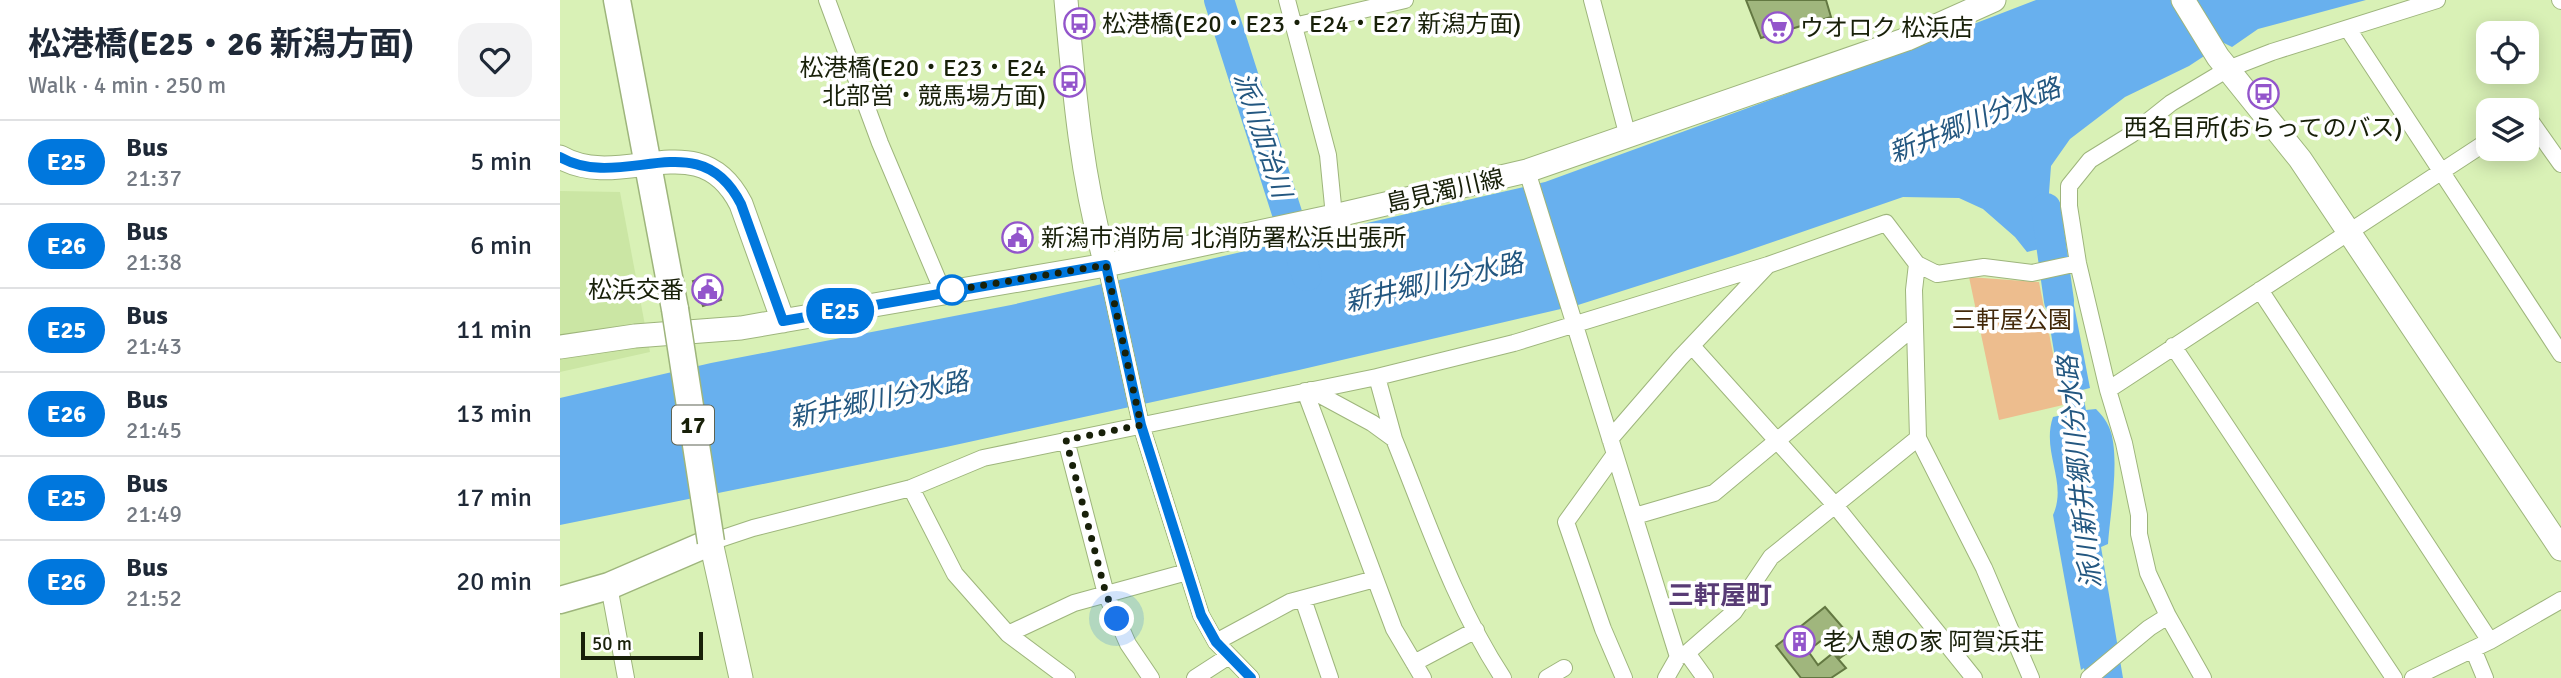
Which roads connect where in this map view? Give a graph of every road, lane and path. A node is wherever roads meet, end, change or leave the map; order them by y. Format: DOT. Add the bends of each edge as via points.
graph roads {
  1 [pos="617,0"];
  2 [pos="1066,0"];
  3 [pos="1287,0"];
  4 [pos="1405,0"];
  5 [pos="1592,0"];
  6 [pos="1994,0"];
  7 [pos="2183,0"];
  8 [pos="2437,0"];
  9 [pos="833,2"];
  10 [pos="1376,3"];
  11 [pos="1294,26"];
  12 [pos="2348,29"];
  13 [pos="2223,63"];
  14 [pos="2539,133"];
  15 [pos="1628,137"];
  16 [pos="2476,149"];
  17 [pos="560,157"];
  18 [pos="649,164"];
  19 [pos="2561,164"];
  20 [pos="2442,171"];
  21 [pos="1530,181"];
  22 [pos="1334,216"];
  23 [pos="2349,231"];
  24 [pos="2078,263"];
  25 [pos="1917,264"];
  26 [pos="1106,265"];
  27 [pos="1768,265"];
  28 [pos="2260,290"];
  29 [pos="943,292"];
  30 [pos="1572,318"];
  31 [pos="783,321"];
  32 [pos="1915,326"];
  33 [pos="1692,345"];
  34 [pos="2173,346"];
  35 [pos="560,347"];
  36 [pos="2561,354"];
  37 [pos="1377,377"];
  38 [pos="2108,390"];
  39 [pos="1308,391"];
  40 [pos="1141,425"];
  41 [pos="1918,438"];
  42 [pos="1394,439"];
  43 [pos="1066,440"];
  44 [pos="1776,440"];
  45 [pos="1613,447"];
  46 [pos="911,488"];
  47 [pos="1834,504"];
  48 [pos="1635,516"];
  49 [pos="2559,541"];
  50 [pos="711,542"];
  51 [pos="1187,572"];
  52 [pos="1375,579"];
  53 [pos="609,586"];
  54 [pos="1106,594"];
  55 [pos="1303,599"];
  56 [pos="560,600"];
  57 [pos="2561,600"];
  58 [pos="2168,616"];
  59 [pos="1476,630"];
  60 [pos="1008,634"];
  61 [pos="2490,641"];
  62 [pos="1216,642"];
  63 [pos="2473,649"];
  64 [pos="1683,655"];
  65 [pos="1229,656"];
  66 [pos="1414,663"];
  67 [pos="1564,668"];
  68 [pos="626,678"];
  69 [pos="741,678"];
  70 [pos="1067,678"];
  71 [pos="1151,678"];
  72 [pos="1195,678"];
  73 [pos="1251,678"];
  74 [pos="1330,678"];
  75 [pos="1423,678"];
  76 [pos="1503,678"];
  77 [pos="1547,678"];
  78 [pos="1624,678"];
  79 [pos="1666,678"];
  80 [pos="1705,678"];
  81 [pos="1974,678"];
  82 [pos="2031,678"];
  83 [pos="2089,678"];
  84 [pos="2203,678"];
  85 [pos="2394,678"];
  86 [pos="2414,678"];
  87 [pos="2485,678"];
  1 -- 18 [label="main road, 17"];
  2 -- 26 [label="main road" via="1091,211"];
  3 -- 11 [label="street"];
  4 -- 10 [label="street"];
  5 -- 15 [label="street"];
  6 -- 15 [label="main road, 島見濁川線" via="1908,39"];
  7 -- 13 [label="main road"];
  8 -- 12 [label="street"];
  9 -- 29 [label="street" via="880,143"];
  10 -- 11 [label="street"];
  11 -- 22 [label="street" via="1328,155"];
  12 -- 13 [label="street"];
  12 -- 20 [label="street"];
  13 -- 23 [label="main road" via="2300,159"];
  13 -- 24 [label="street" via="2132,134 2090,160 2069,186"];
  14 -- 19 [label="street"];
  15 -- 21 [label="main road, 島見濁川線"];
  16 -- 20 [label="street"];
  17 -- 18 [label="main road" via="607,169"];
  18 -- 31 [label="main road" via="704,165 727,182 741,204"];
  18 -- 50 [label="main road, 17, bridge"];
  20 -- 23 [label="street"];
  20 -- 36 [label="street"];
  21 -- 22 [label="main road, 島見濁川線"];
  21 -- 30 [label="street"];
  22 -- 26 [label="main road, 島見濁川線"];
  23 -- 28 [label="street"];
  23 -- 49 [label="main road"];
  24 -- 25 [label="street" via="2032,273 1984,267 1937,274"];
  24 -- 38 [label="street"];
  25 -- 27 [label="street" via="1886,223"];
  25 -- 32 [label="street"];
  26 -- 29 [label="main road, 島見濁川線"];
  26 -- 40 [label="street"];
  27 -- 30 [label="street"];
  27 -- 33 [label="street"];
  28 -- 34 [label="street"];
  28 -- 61 [label="street"];
  29 -- 31 [label="main road, 島見濁川線"];
  30 -- 37 [label="street" via="1514,343"];
  30 -- 45 [label="street"];
  31 -- 35 [label="main road, 島見濁川線"];
  32 -- 41 [label="street"];
  32 -- 44 [label="street"];
  33 -- 44 [label="street"];
  33 -- 45 [label="street"];
  34 -- 38 [label="street"];
  34 -- 85 [label="street"];
  37 -- 39 [label="street"];
  37 -- 42 [label="street"];
  38 -- 58 [label="street" via="2124,443 2148,573"];
  39 -- 40 [label="street"];
  39 -- 42 [label="street"];
  39 -- 52 [label="street"];
  40 -- 43 [label="street"];
  40 -- 51 [label="street"];
  41 -- 47 [label="street"];
  41 -- 82 [label="street" via="1984,568"];
  42 -- 59 [label="street"];
  43 -- 46 [label="street" via="983,458"];
  43 -- 54 [label="street"];
  44 -- 47 [label="street"];
  44 -- 48 [label="street" via="1714,493"];
  45 -- 48 [label="street"];
  45 -- 78 [label="street" via="1566,522"];
  46 -- 50 [label="street"];
  46 -- 60 [label="street" via="955,574"];
  47 -- 64 [label="street" via="1771,557 1734,612"];
  47 -- 81 [label="street"];
  48 -- 64 [label="street"];
  50 -- 53 [label="main road"];
  50 -- 69 [label="main road"];
  51 -- 54 [label="street"];
  51 -- 62 [label="street" via="1201,615"];
  52 -- 55 [label="street"];
  52 -- 66 [label="street" via="1394,629"];
  53 -- 56 [label="main road"];
  53 -- 68 [label="street"];
  54 -- 60 [label="street" via="1074,603"];
  54 -- 71 [label="street" via="1128,644"];
  55 -- 62 [label="street"];
  55 -- 74 [label="street"];
  57 -- 61 [label="street"];
  58 -- 83 [label="street"];
  58 -- 84 [label="street"];
  59 -- 66 [label="street"];
  59 -- 76 [label="street"];
  60 -- 70 [label="street"];
  61 -- 63 [label="street"];
  62 -- 65 [label="street"];
  63 -- 86 [label="street"];
  63 -- 87 [label="street"];
  64 -- 79 [label="street"];
  64 -- 80 [label="street"];
  65 -- 72 [label="street"];
  65 -- 73 [label="street"];
  66 -- 75 [label="street"];
  67 -- 77 [label="street"];
}
